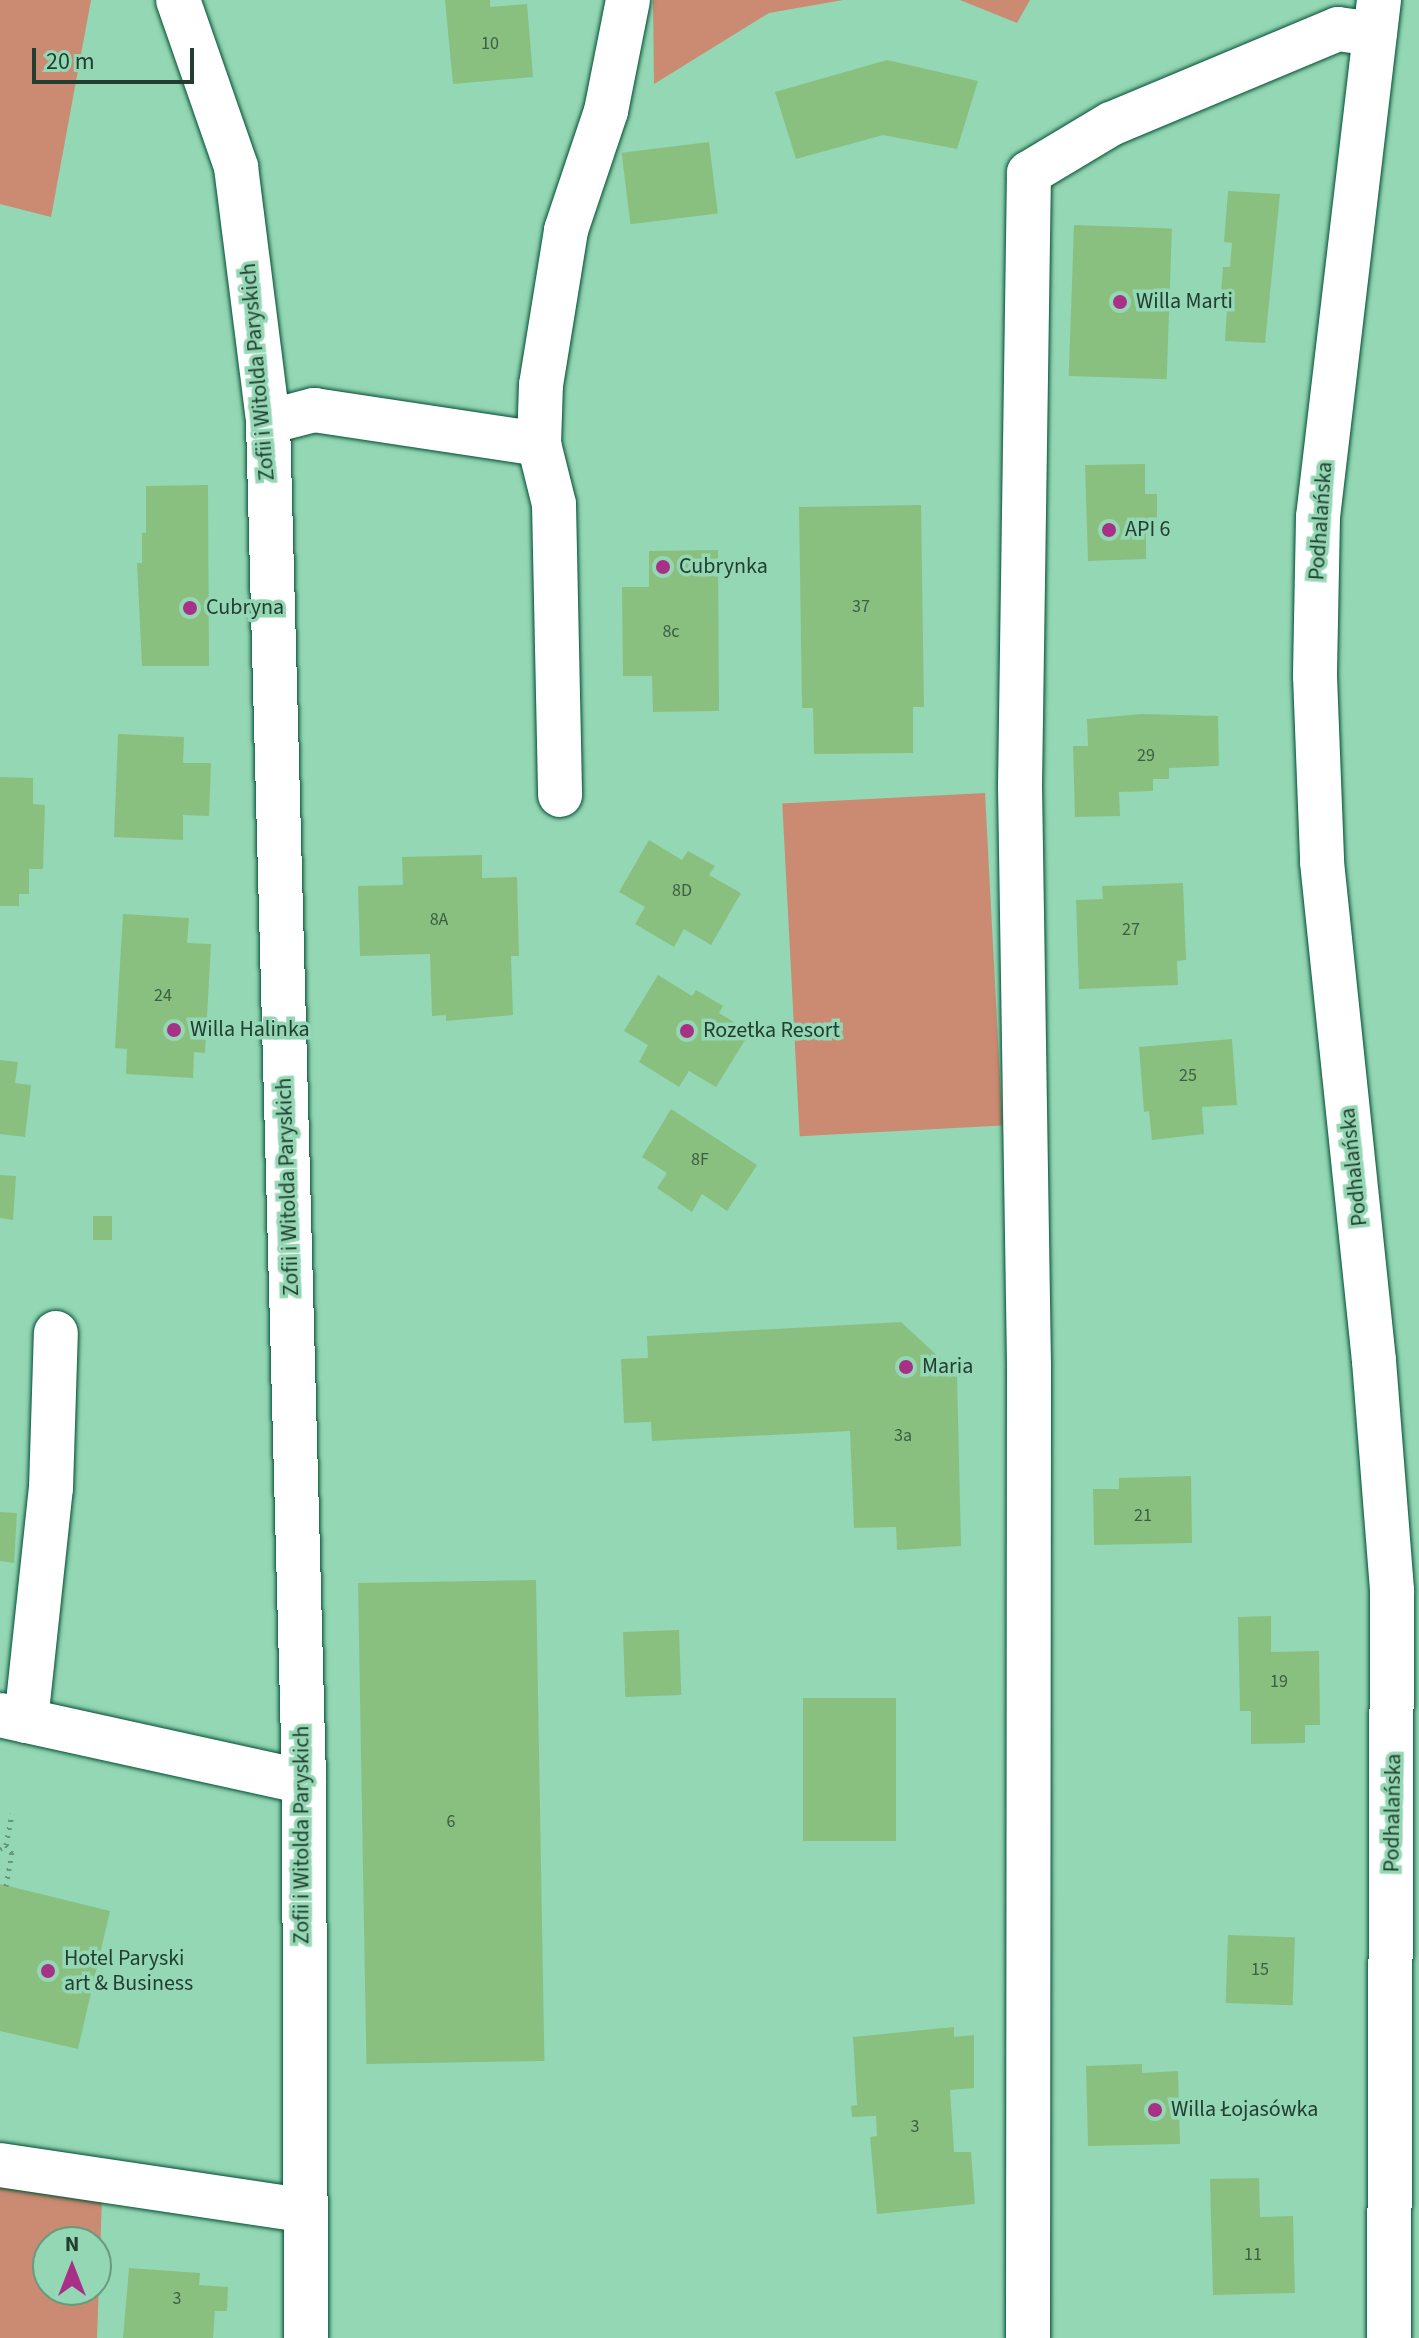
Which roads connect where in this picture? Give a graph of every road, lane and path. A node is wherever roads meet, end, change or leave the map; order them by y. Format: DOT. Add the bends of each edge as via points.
graph roads {
  1 [pos="178,0"];
  2 [pos="628,0"];
  3 [pos="1377,17"];
  4 [pos="268,422"];
  5 [pos="539,444"];
  6 [pos="560,795"];
  7 [pos="56,1333"];
  8 [pos="13,1718"];
  9 [pos="1406,1741"];
  10 [pos="304,1782"];
  11 [pos="12,1814"];
  12 [pos="6,1845"];
  13 [pos="0,1849"];
  14 [pos="6,1886"];
  15 [pos="0,2165"];
  16 [pos="302,2210"];
  17 [pos="1404,2228"];
  18 [pos="306,2338"];
  19 [pos="1028,2338"];
  20 [pos="1389,2338"];
  1 -- 4 [label="street, Zofii i Witolda Paryskich" via="236,167"];
  2 -- 5 [label="street" via="606,111 566,230 541,385"];
  3 -- 9 [label="street, Podhalańska" via="1318,517 1315,676 1322,862"];
  3 -- 19 [label="street" via="1111,124 1029,173 1020,786 1029,1365"];
  4 -- 5 [label="street" via="314,410"];
  4 -- 10 [label="street, Zofii i Witolda Paryskich"];
  5 -- 6 [label="street" via="554,504"];
  7 -- 8 [label="street" via="51,1488"];
  8 -- 10 [label="street"];
  9 -- 17 [label="street, Podhalańska"];
  10 -- 16 [label="street, Zofii i Witolda Paryskich"];
  11 -- 12 [label="path"];
  12 -- 13 [label="path"];
  12 -- 14 [label="path" via="12,1853"];
  15 -- 16 [label="street"];
  16 -- 18 [label="street, Zofii i Witolda Paryskich"];
  17 -- 20 [label="street, Podhalańska"];
}
